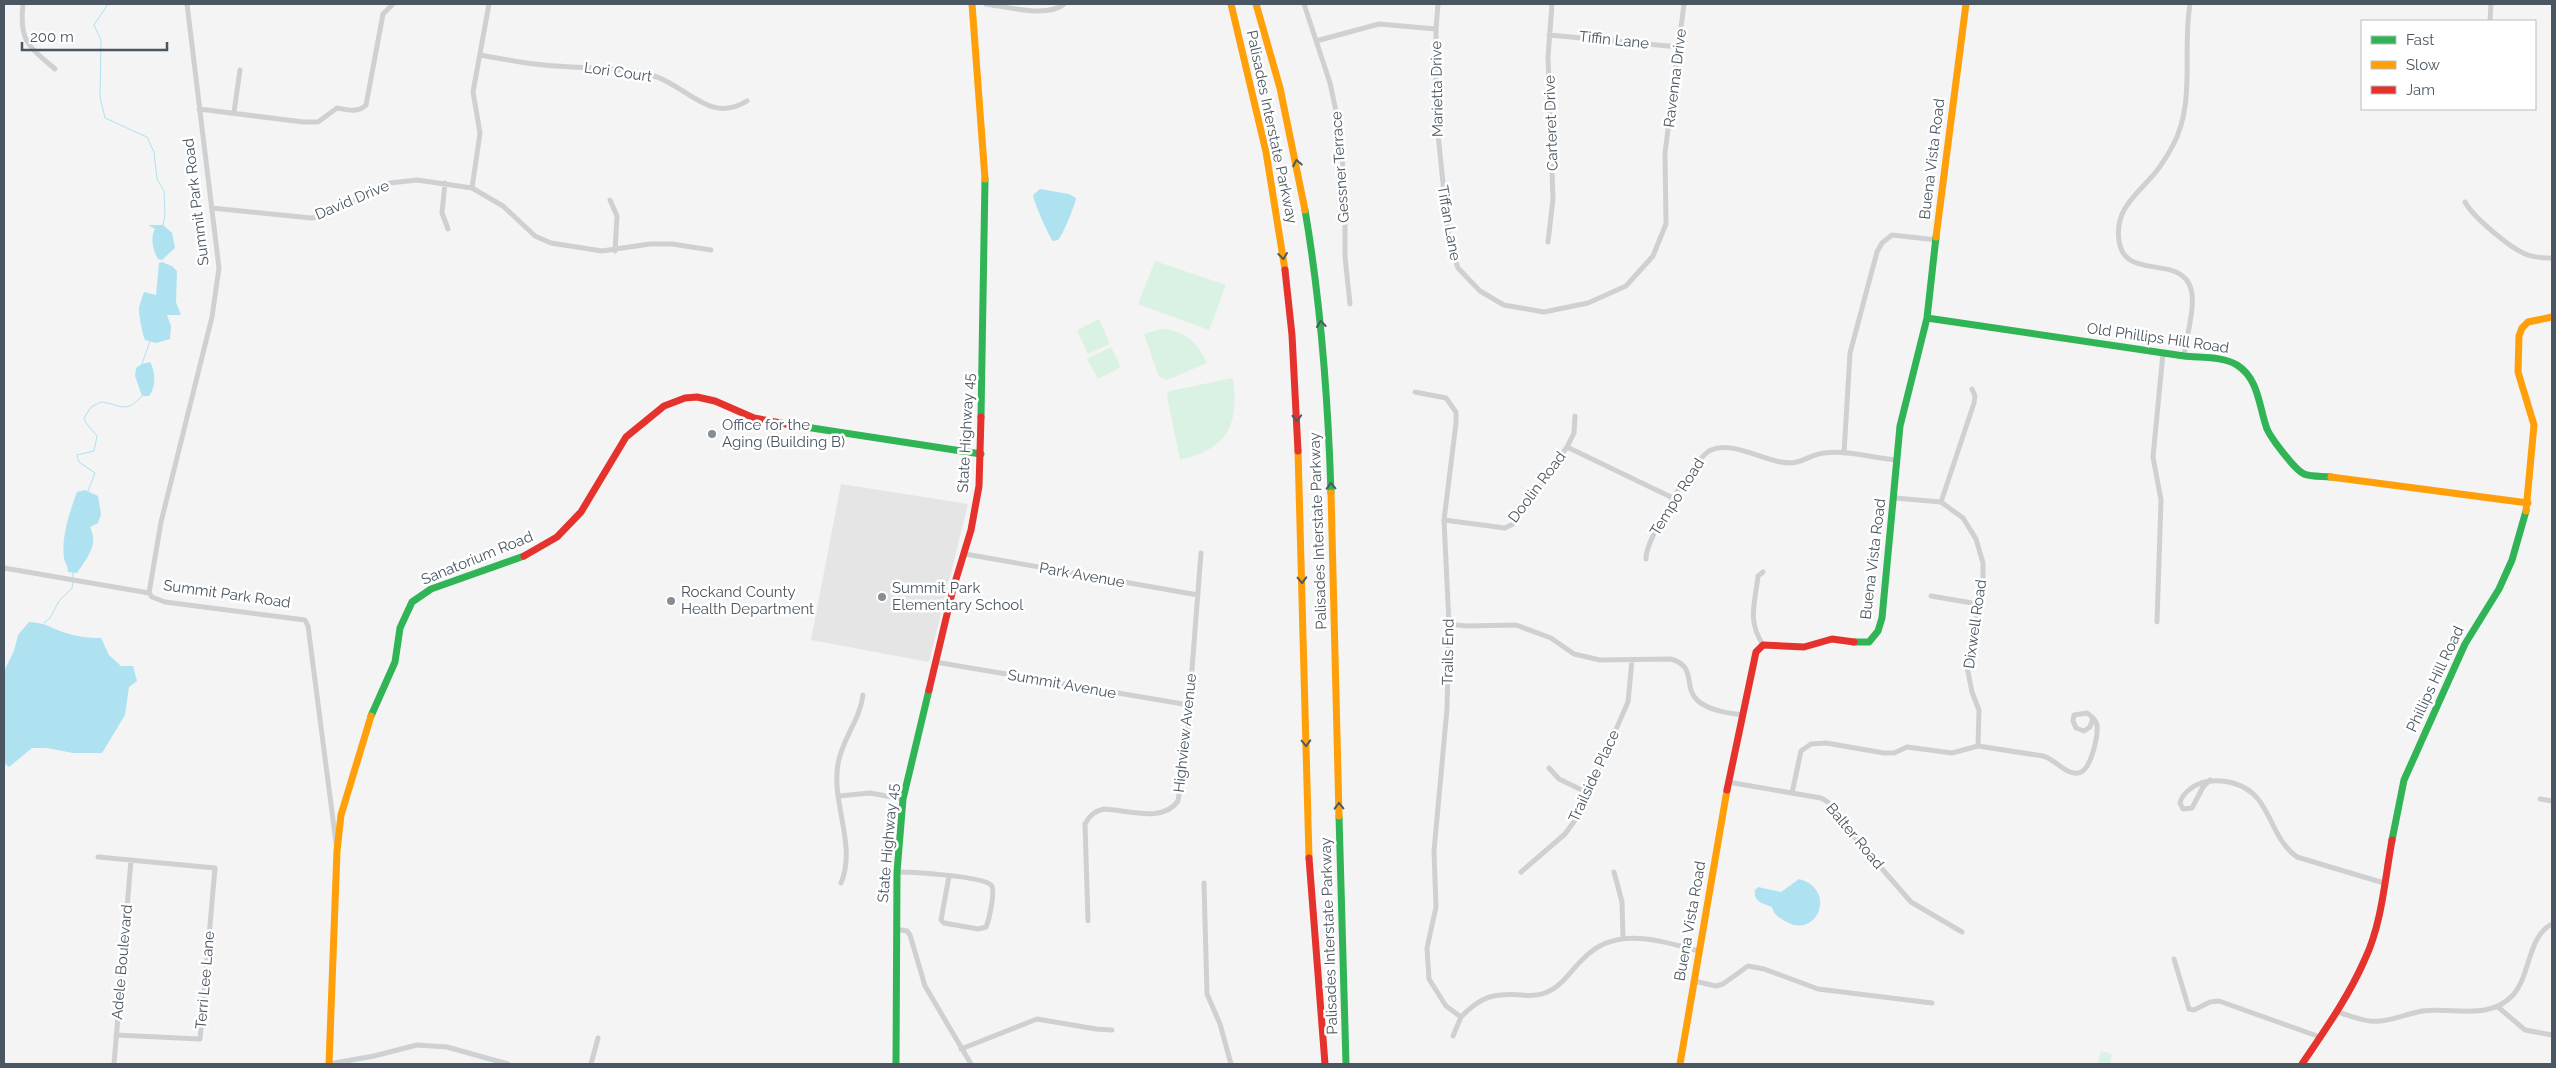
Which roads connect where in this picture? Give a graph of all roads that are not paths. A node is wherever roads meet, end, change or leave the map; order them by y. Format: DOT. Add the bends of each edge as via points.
graph roads {
  1 [pos="23,4"];
  2 [pos="187,4"];
  3 [pos="393,4"];
  4 [pos="489,4"];
  5 [pos="972,4"];
  6 [pos="986,4"];
  7 [pos="1064,4"];
  8 [pos="1231,4"];
  9 [pos="1256,4"];
  10 [pos="1304,4"];
  11 [pos="1438,4"];
  12 [pos="1552,4"];
  13 [pos="1684,4"];
  14 [pos="1966,4"];
  15 [pos="2190,4"];
  16 [pos="2491,4"];
  17 [pos="2490,20"];
  18 [pos="1436,29"];
  19 [pos="1548,34"];
  20 [pos="1316,41"];
  21 [pos="1679,47"];
  22 [pos="480,55"];
  23 [pos="55,69"];
  24 [pos="240,70"];
  25 [pos="747,101"];
  26 [pos="199,109"];
  27 [pos="234,112"];
  28 [pos="1666,153"];
  29 [pos="1441,174"];
  30 [pos="445,183"];
  31 [pos="472,188"];
  32 [pos="610,200"];
  33 [pos="2464,202"];
  34 [pos="212,208"];
  35 [pos="448,229"];
  36 [pos="1937,240"];
  37 [pos="1548,242"];
  38 [pos="711,250"];
  39 [pos="615,251"];
  40 [pos="2552,258"];
  41 [pos="1350,304"];
  42 [pos="2552,317"];
  43 [pos="1928,318"];
  44 [pos="2163,353"];
  45 [pos="2184,356"];
  46 [pos="1972,390"];
  47 [pos="1415,392"];
  48 [pos="1575,416"];
  49 [pos="1567,447"];
  50 [pos="1844,453"];
  51 [pos="982,454"];
  52 [pos="1896,460"];
  53 [pos="1673,498"];
  54 [pos="1895,498"];
  55 [pos="1941,502"];
  56 [pos="2528,503"];
  57 [pos="1444,520"];
  58 [pos="1201,553"];
  59 [pos="965,554"];
  60 [pos="1646,558"];
  61 [pos="4,568"];
  62 [pos="1763,572"];
  63 [pos="149,593"];
  64 [pos="1198,595"];
  65 [pos="1931,596"];
  66 [pos="1978,604"];
  67 [pos="2157,622"];
  68 [pos="1449,624"];
  69 [pos="1762,645"];
  70 [pos="1632,660"];
  71 [pos="935,662"];
  72 [pos="863,695"];
  73 [pos="1189,705"];
  74 [pos="1743,715"];
  75 [pos="2094,718"];
  76 [pos="1978,746"];
  77 [pos="1549,768"];
  78 [pos="2210,780"];
  79 [pos="1728,782"];
  80 [pos="1792,792"];
  81 [pos="1588,793"];
  82 [pos="839,796"];
  83 [pos="902,799"];
  84 [pos="2540,799"];
  85 [pos="2552,801"];
  86 [pos="337,851"];
  87 [pos="98,857"];
  88 [pos="131,860"];
  89 [pos="897,872"];
  90 [pos="1521,872"];
  91 [pos="1614,872"];
  92 [pos="949,876"];
  93 [pos="841,883"];
  94 [pos="1204,883"];
  95 [pos="2384,883"];
  96 [pos="1088,921"];
  97 [pos="2552,924"];
  98 [pos="896,929"];
  99 [pos="1962,932"];
  100 [pos="1623,938"];
  101 [pos="1699,951"];
  102 [pos="2174,959"];
  103 [pos="1694,981"];
  104 [pos="1932,1003"];
  105 [pos="2498,1007"];
  106 [pos="2337,1012"];
  107 [pos="1461,1018"];
  108 [pos="1112,1030"];
  109 [pos="2552,1034"];
  110 [pos="116,1035"];
  111 [pos="1453,1036"];
  112 [pos="598,1038"];
  113 [pos="2320,1038"];
  114 [pos="961,1049"];
  115 [pos="114,1064"];
  116 [pos="329,1064"];
  117 [pos="508,1064"];
  118 [pos="591,1064"];
  119 [pos="896,1064"];
  120 [pos="971,1064"];
  121 [pos="1232,1064"];
  122 [pos="1325,1064"];
  123 [pos="1346,1064"];
  124 [pos="1680,1064"];
  125 [pos="2302,1064"];
  1 -- 23 [label="street" via="21,20 25,42"];
  2 -- 26 [label="street, Summit Park Road"];
  3 -- 27 [label="street" via="383,14 366,105 362,109 337,108 318,122"];
  4 -- 22 [label="street"];
  5 -- 51 [label="main road, State Highway 45" via="986,197"];
  6 -- 7 [label="street" via="1045,12"];
  8 -- 122 [label="main road, Palisades Interstate Parkway, one-way" via="1270,172 1290,324 1298,432 1310,883"];
  123 -- 9 [label="main road, Palisades Interstate Parkway, one-way" via="1330,463 1322,338 1312,247 1298,168"];
  10 -- 20 [label="street, Gessner Terrace"];
  11 -- 18 [label="street, Marietta Drive"];
  12 -- 19 [label="street, Carteret Drive"];
  13 -- 21 [label="street, Ravenna Drive"];
  14 -- 36 [label="main road, Buena Vista Road"];
  15 -- 45 [label="street" via="2187,87 2181,126 2159,169 2128,201 2120,222 2119,242 2123,254 2131,262 2179,272 2187,279 2192,299"];
  16 -- 17 [label="street"];
  18 -- 20 [label="street" via="1380,24"];
  18 -- 29 [label="street, Marietta Drive" via="1436,115"];
  19 -- 21 [label="street, Tiffin Lane"];
  19 -- 37 [label="street, Carteret Drive" via="1553,199"];
  20 -- 41 [label="street, Gessner Terrace" via="1340,130"];
  21 -- 28 [label="street, Ravenna Drive"];
  22 -- 25 [label="street, Lori Court" via="651,75 699,102 719,108 730,109"];
  22 -- 31 [label="street" via="473,92 480,133"];
  24 -- 27 [label="street"];
  26 -- 27 [label="street"];
  26 -- 34 [label="street, Summit Park Road"];
  28 -- 29 [label="street, Tiffan Lane" via="1666,224 1653,256 1626,286 1588,303 1544,312 1504,305 1480,291 1458,268 1449,241"];
  30 -- 31 [label="street, David Drive"];
  30 -- 34 [label="street, David Drive" via="417,180 390,183 311,218"];
  30 -- 35 [label="street" via="442,213"];
  31 -- 39 [label="street, David Drive" via="503,206 535,236 551,243"];
  32 -- 39 [label="street" via="617,216"];
  33 -- 40 [label="street" via="2472,214 2519,250 2529,256"];
  34 -- 63 [label="street, Summit Park Road" via="218,254 217,289 161,522"];
  36 -- 43 [label="main road, Buena Vista Road"];
  36 -- 50 [label="street" via="1892,235 1877,252 1850,353"];
  38 -- 39 [label="street, David Drive" via="650,244"];
  42 -- 56 [label="main road, Phillips Hill Road" via="2528,322 2519,336 2518,372 2534,425"];
  43 -- 44 [label="main road, Old Phillips Hill Road"];
  43 -- 52 [label="main road, Buena Vista Road" via="1904,404"];
  44 -- 45 [label="main road, Old Phillips Hill Road"];
  44 -- 67 [label="street" via="2153,457 2161,500"];
  45 -- 56 [label="main road, Old Phillips Hill Road" via="2238,364 2260,397 2266,428 2304,474"];
  46 -- 55 [label="street" via="1974,403"];
  47 -- 57 [label="street, Trails End" via="1446,398 1456,412"];
  48 -- 49 [label="street, Doolin Road" via="1574,433"];
  49 -- 53 [label="street"];
  49 -- 57 [label="street, Doolin Road" via="1513,524 1505,528"];
  50 -- 52 [label="street, Tempo Road"];
  50 -- 53 [label="street, Tempo Road" via="1816,455 1795,464 1727,449 1712,449 1702,455"];
  51 -- 59 [label="main road, State Highway 45"];
  51 -- 86 [label="main road, Sanatorium Road" via="769,422 697,397 664,406 626,437 581,512 557,537 510,562 431,589 412,602 400,628 395,662 370,717 341,815"];
  52 -- 54 [label="main road, Buena Vista Road"];
  53 -- 60 [label="street, Tempo Road" via="1647,546"];
  54 -- 55 [label="street"];
  54 -- 69 [label="main road, Buena Vista Road" via="1882,618 1878,632 1869,642 1832,639 1798,647"];
  55 -- 66 [label="street, Dixwell Road" via="1963,518 1976,539 1983,562"];
  56 -- 95 [label="main road, Phillips Hill Road" via="2512,560 2499,589 2465,644 2404,780"];
  57 -- 68 [label="street, Trails End"];
  58 -- 64 [label="street, Highview Avenue"];
  59 -- 64 [label="street, Park Avenue"];
  59 -- 71 [label="main road, State Highway 45"];
  61 -- 63 [label="street"];
  62 -- 69 [label="street" via="1758,576 1753,619 1754,631"];
  63 -- 86 [label="street, Summit Park Road" via="165,602 305,620"];
  64 -- 73 [label="street, Highview Avenue"];
  65 -- 66 [label="street"];
  66 -- 76 [label="street, Dixwell Road" via="1967,667 1979,710"];
  68 -- 70 [label="street" via="1516,625 1551,638 1574,654 1600,660"];
  68 -- 107 [label="street, Trails End" via="1447,709 1434,852 1436,906 1429,941 1429,979 1446,1006"];
  69 -- 74 [label="main road, Buena Vista Road" via="1756,652"];
  70 -- 74 [label="street" via="1679,661 1686,668 1691,692 1697,700 1717,710"];
  70 -- 81 [label="street, Trailside Place" via="1628,702"];
  71 -- 73 [label="street, Summit Avenue"];
  71 -- 83 [label="main road, State Highway 45"];
  72 -- 82 [label="street" via="838,765"];
  73 -- 96 [label="street, Highview Avenue" via="1180,792 1173,808 1160,814 1104,809 1096,811 1085,824"];
  74 -- 79 [label="main road, Buena Vista Road"];
  75 -- 76 [label="street" via="2097,724 2091,761 2086,770 2078,773 2068,771 2052,758"];
  76 -- 80 [label="street" via="1952,753 1907,747 1894,753 1884,753 1826,743 1811,744 1801,751"];
  77 -- 81 [label="street" via="1559,779"];
  78 -- 78 [label="street" via="2197,784 2182,796 2183,810 2197,803 2202,787"];
  78 -- 95 [label="street" via="2230,782 2257,799 2285,849 2297,857"];
  79 -- 80 [label="street, Balter Road"];
  79 -- 101 [label="main road, Buena Vista Road"];
  80 -- 99 [label="street, Balter Road" via="1829,802 1842,823 1911,902"];
  81 -- 90 [label="street, Trailside Place" via="1578,816 1565,834"];
  82 -- 83 [label="street" via="870,793"];
  82 -- 93 [label="street" via="847,859"];
  83 -- 89 [label="main road, State Highway 45"];
  84 -- 85 [label="street"];
  86 -- 116 [label="main road, Summit Park Road"];
  87 -- 88 [label="street"];
  88 -- 110 [label="street, Adele Boulevard"];
  88 -- 110 [label="street, Terri Lee Lane" via="215,868 200,1039"];
  89 -- 92 [label="street"];
  89 -- 98 [label="main road, State Highway 45"];
  91 -- 100 [label="street" via="1622,902"];
  92 -- 92 [label="street" via="990,884 993,888 986,927 978,929 941,920"];
  94 -- 121 [label="street" via="1207,994"];
  95 -- 106 [label="main road, Phillips Hill Road" via="2366,958"];
  97 -- 105 [label="street" via="2536,939 2522,983"];
  98 -- 114 [label="street" via="910,935 925,986"];
  98 -- 119 [label="main road, State Highway 45"];
  100 -- 101 [label="street" via="1647,939"];
  100 -- 107 [label="street" via="1594,948 1560,984 1543,994 1489,996 1471,1006"];
  101 -- 103 [label="main road, Buena Vista Road"];
  102 -- 113 [label="street" via="2189,1009 2219,1001"];
  103 -- 104 [label="street" via="1716,986 1748,966 1818,989"];
  103 -- 124 [label="main road, Buena Vista Road"];
  105 -- 106 [label="street" via="2484,1011 2423,1011 2372,1021"];
  105 -- 109 [label="street" via="2525,1030"];
  106 -- 113 [label="main road, Phillips Hill Road"];
  107 -- 111 [label="street"];
  108 -- 114 [label="street" via="1038,1019"];
  110 -- 115 [label="street, Adele Boulevard"];
  112 -- 118 [label="street"];
  113 -- 125 [label="main road, Phillips Hill Road"];
  114 -- 120 [label="street"];
  116 -- 117 [label="street" via="417,1045 447,1047"];
}
